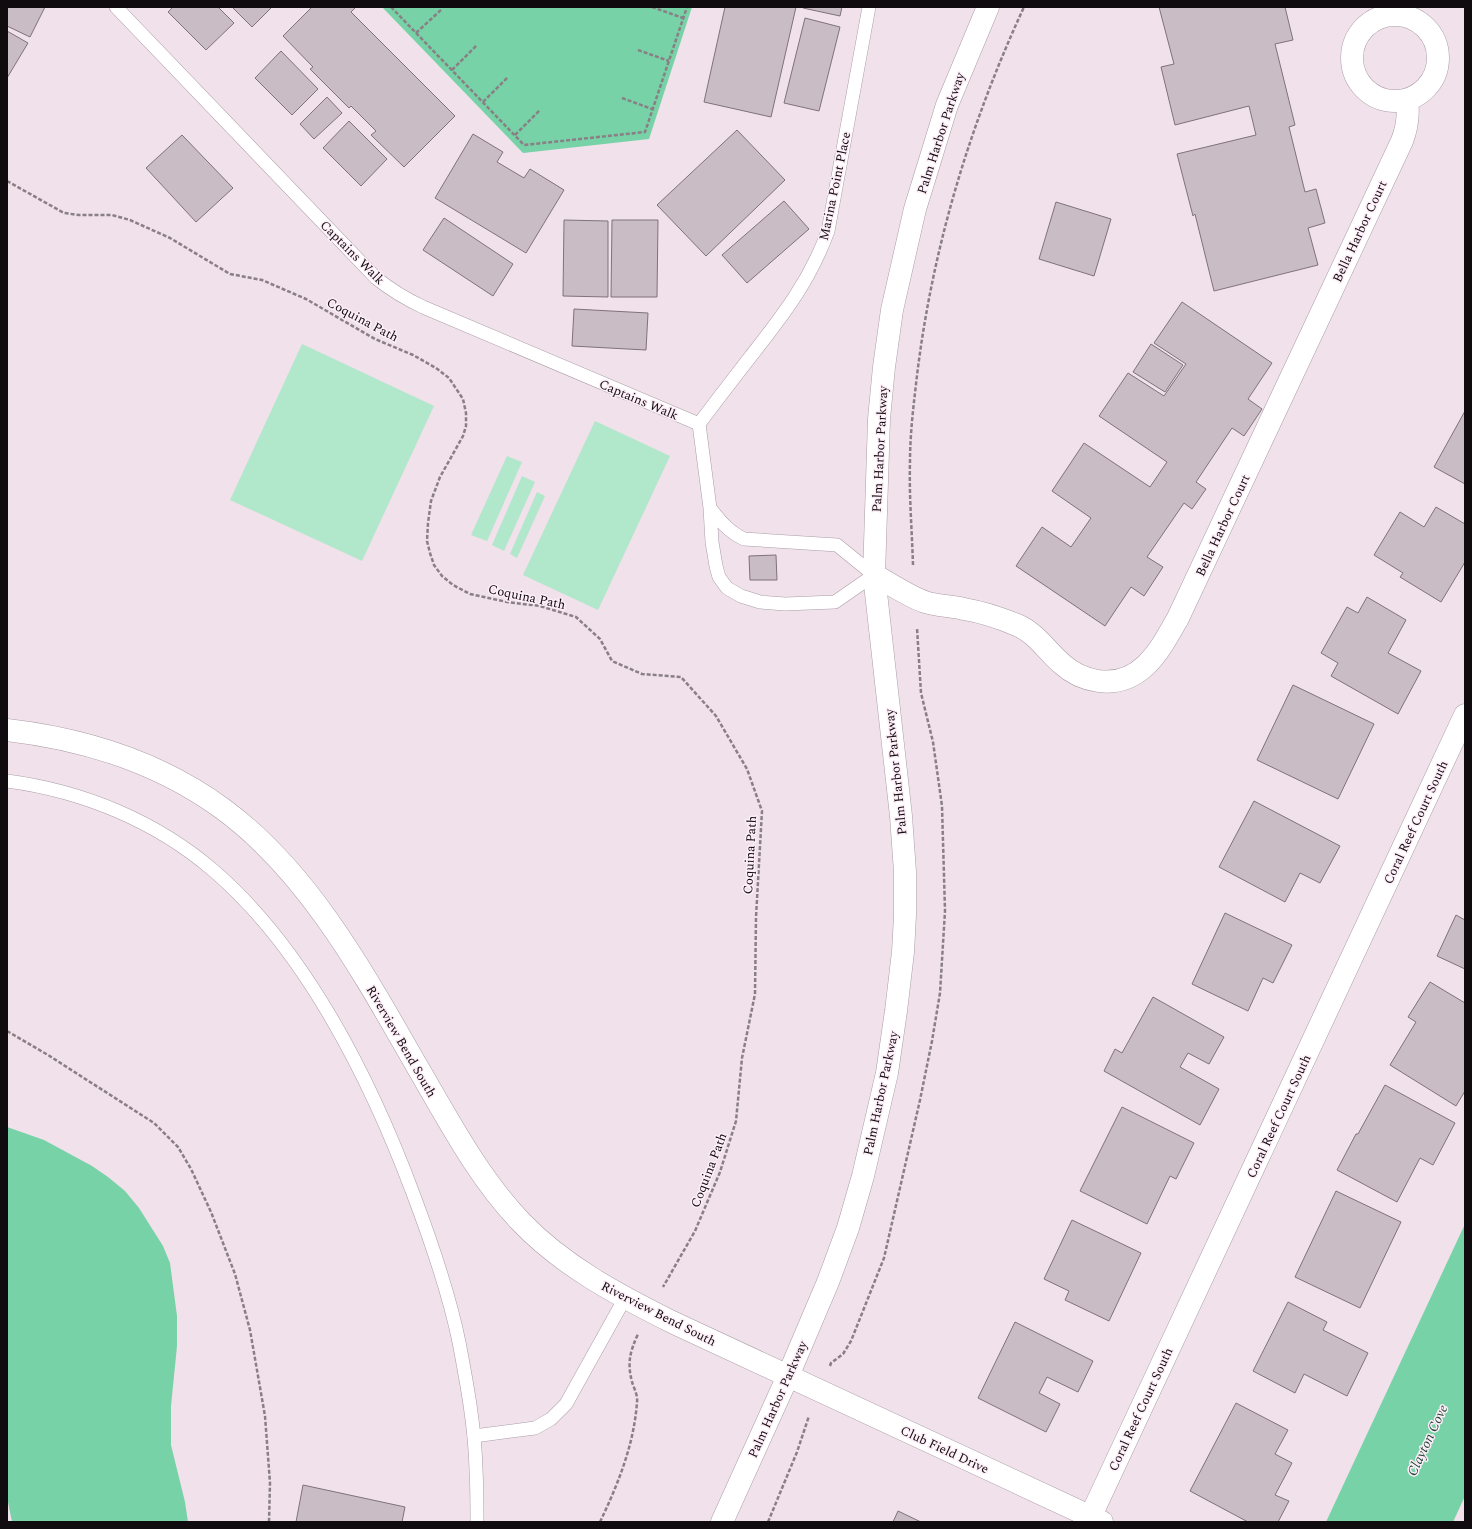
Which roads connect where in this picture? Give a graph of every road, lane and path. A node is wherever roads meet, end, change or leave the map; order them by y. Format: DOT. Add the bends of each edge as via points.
graph roads {
  1 [pos="116,7"];
  2 [pos="391,7"];
  3 [pos="652,7"];
  4 [pos="687,7"];
  5 [pos="869,7"];
  6 [pos="988,7"];
  7 [pos="1024,7"];
  8 [pos="442,9"];
  9 [pos="683,18"];
  10 [pos="416,33"];
  11 [pos="477,45"];
  12 [pos="638,50"];
  13 [pos="669,61"];
  14 [pos="452,70"];
  15 [pos="508,77"];
  16 [pos="622,98"];
  17 [pos="1406,100"];
  18 [pos="483,102"];
  19 [pos="652,109"];
  20 [pos="540,110"];
  21 [pos="514,135"];
  22 [pos="7,181"];
  23 [pos="699,424"];
  24 [pos="710,508"];
  25 [pos="912,557"];
  26 [pos="874,575"];
  27 [pos="1465,714"];
  28 [pos="7,730"];
  29 [pos="7,781"];
  30 [pos="7,1031"];
  31 [pos="662,1288"];
  32 [pos="625,1298"];
  33 [pos="640,1328"];
  34 [pos="788,1376"];
  35 [pos="809,1416"];
  36 [pos="474,1436"];
  37 [pos="1093,1520"];
  38 [pos="269,1522"];
  39 [pos="477,1522"];
  40 [pos="600,1522"];
  41 [pos="722,1522"];
  42 [pos="768,1522"];
  1 -- 23 [label="lane, Captains Walk" via="376,278 397,294"];
  2 -- 10 [label="path"];
  3 -- 9 [label="path"];
  4 -- 9 [label="path"];
  5 -- 23 [label="lane, Marina Point Place" via="828,231 818,258 786,312"];
  6 -- 26 [label="street, Palm Harbor Parkway" via="947,105 933,146 915,209 892,310 879,419"];
  7 -- 25 [label="path" via="976,122 936,265 920,346 913,412 910,462"];
  8 -- 10 [label="path"];
  9 -- 13 [label="path"];
  10 -- 14 [label="path"];
  11 -- 14 [label="path"];
  12 -- 13 [label="path"];
  13 -- 19 [label="path"];
  14 -- 18 [label="path"];
  15 -- 18 [label="path"];
  16 -- 19 [label="path"];
  17 -- 26 [label="street, Bella Harbor Court" via="1407,124 1402,141 1178,618 1158,651 1136,674 1125,679 1105,682 1087,678 1069,670 1043,644 1019,626 967,609 926,602"];
  18 -- 21 [label="path"];
  19 -- 21 [label="path" via="645,132 524,145"];
  20 -- 21 [label="path"];
  22 -- 31 [label="path, Coquina Path" via="64,213 79,216 112,215 130,220 170,238 230,274 262,280 306,299 374,339 413,355 436,368 449,378 463,399 466,413 463,436 440,477 431,501 427,541 434,565 442,576 470,594 540,606 576,617 600,639 612,661 642,674 681,677 716,716 747,769 762,811 755,994 742,1058 736,1121 720,1172 695,1231"];
  23 -- 24 [label="lane"];
  24 -- 26 [label="lane" via="736,535 752,540 837,545"];
  24 -- 26 [label="lane" via="716,566 727,588 741,596 760,602 785,604 835,602"];
  26 -- 34 [label="street, Palm Harbor Parkway" via="905,872 903,952 887,1073 863,1176 848,1228"];
  27 -- 37 [label="street, Coral Reef Court South"];
  28 -- 32 [label="street, Riverview Bend South" via="79,742 146,765 205,797 243,825 283,865 336,932 454,1131 504,1203 522,1224 561,1256"];
  29 -- 36 [label="lane" via="80,797 108,806 160,832 215,871 259,916 283,946 325,1008 351,1054 409,1181 434,1250 458,1340"];
  30 -- 38 [label="path" via="154,1123 178,1147 191,1169 235,1274 250,1330 265,1416 270,1483"];
  32 -- 34 [label="street, Riverview Bend South"];
  32 -- 36 [label="lane" via="559,1412 535,1428"];
  33 -- 40 [label="path" via="630,1357 629,1369 637,1400 633,1431 627,1459"];
  34 -- 37 [label="street, Club Field Drive"];
  34 -- 41 [label="street, Palm Harbor Parkway"];
  35 -- 42 [label="path"];
  36 -- 39 [label="lane"];
}
